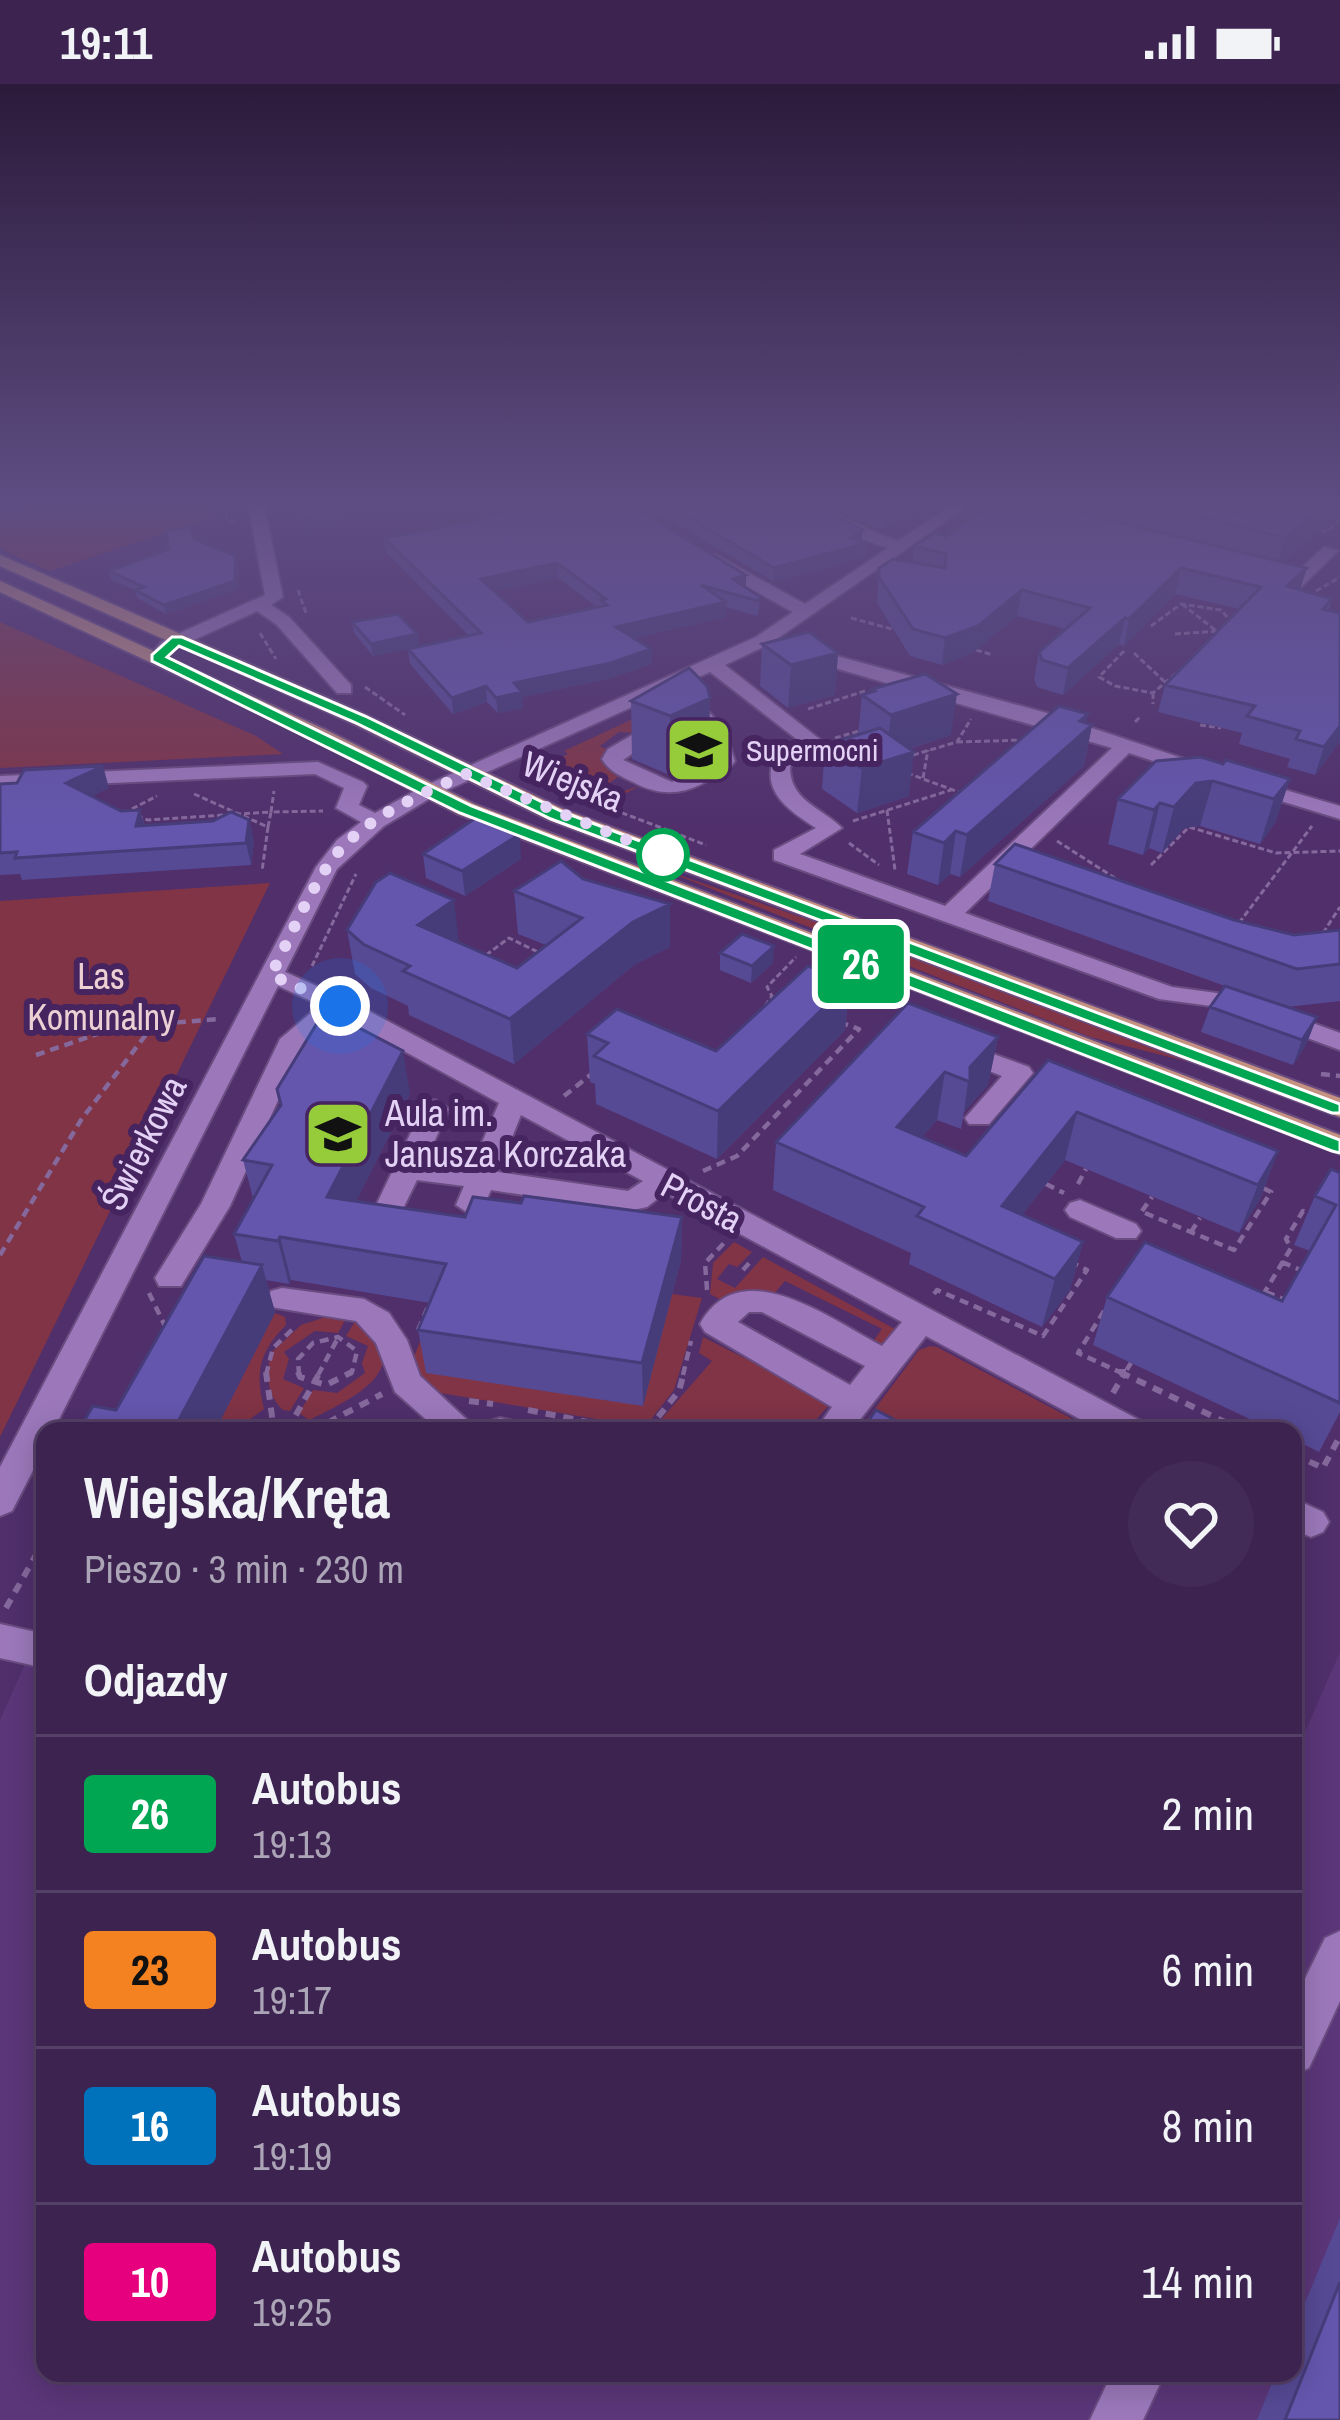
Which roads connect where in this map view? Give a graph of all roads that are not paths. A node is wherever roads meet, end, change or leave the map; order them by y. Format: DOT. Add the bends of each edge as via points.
graph roads {
  1 [pos="59,613"];
  2 [pos="117,613"];
  3 [pos="241,613"];
  4 [pos="277,613"];
  5 [pos="801,613"];
  6 [pos="177,640"];
  7 [pos="762,641"];
  8 [pos="157,658"];
  9 [pos="712,665"];
  10 [pos="350,684"];
  11 [pos="658,690"];
  12 [pos="694,709"];
  13 [pos="1124,747"];
  14 [pos="466,774"];
  15 [pos="0,782"];
  16 [pos="427,792"];
  17 [pos="557,805"];
  18 [pos="1340,813"];
  19 [pos="376,820"];
  20 [pos="528,833"];
  21 [pos="948,916"];
  22 [pos="271,975"];
  23 [pos="337,1004"];
  24 [pos="938,1042"];
  25 [pos="1340,1042"];
  26 [pos="514,1100"];
  27 [pos="1340,1108"];
  28 [pos="435,1109"];
  29 [pos="979,1118"];
  30 [pos="1340,1145"];
  31 [pos="408,1169"];
  32 [pos="675,1182"];
  33 [pos="476,1192"];
  34 [pos="1080,1210"];
  35 [pos="384,1220"];
  36 [pos="1126,1232"];
  37 [pos="121,1272"];
  38 [pos="170,1278"];
  39 [pos="207,1286"];
  40 [pos="264,1296"];
  41 [pos="924,1311"];
  42 [pos="887,1363"];
  43 [pos="855,1404"];
  44 [pos="42,1422"];
  45 [pos="450,1422"];
  46 [pos="840,1422"];
  47 [pos="1115,1422"];
  48 [pos="36,1433"];
  49 [pos="0,1501"];
  50 [pos="0,1641"];
  51 [pos="36,1649"];
  52 [pos="1340,1953"];
  53 [pos="1302,2032"];
  54 [pos="1135,2382"];
  55 [pos="1116,2420"];
  1 -- 8 [label="main road"];
  2 -- 6 [label="main road"];
  3 -- 6 [label="street"];
  4 -- 10 [label="street" via="297,641"];
  5 -- 7 [label="street"];
  6 -- 8 [label="street"];
  6 -- 14 [label="main road"];
  7 -- 9 [label="street"];
  7 -- 13 [label="street"];
  8 -- 16 [label="main road"];
  9 -- 11 [label="street"];
  9 -- 21 [label="street" via="812,742 781,765 780,789 831,828 782,855"];
  11 -- 12 [label="street"];
  11 -- 14 [label="street"];
  12 -- 12 [label="street" via="727,756 690,786 667,789 615,764 615,754 647,731"];
  13 -- 18 [label="street"];
  13 -- 21 [label="street"];
  14 -- 16 [label="street, Wiejska"];
  14 -- 17 [label="main road, Wiejska"];
  15 -- 19 [label="street" via="318,768 356,786 347,808"];
  16 -- 19 [label="street, Świerkowa"];
  16 -- 20 [label="main road, Wiejska"];
  17 -- 20 [label="main road"];
  17 -- 27 [label="main road, Wiejska"];
  19 -- 22 [label="street, Świerkowa" via="326,867"];
  20 -- 30 [label="main road, Wiejska"];
  21 -- 25 [label="street" via="1168,994 1230,1001"];
  22 -- 23 [label="street, Prosta"];
  22 -- 37 [label="street, Świerkowa"];
  23 -- 26 [label="street, Prosta"];
  23 -- 38 [label="street" via="293,1039 215,1206"];
  24 -- 29 [label="street" via="1021,1073"];
  26 -- 32 [label="street, Prosta"];
  26 -- 33 [label="street"];
  28 -- 31 [label="street"];
  31 -- 33 [label="street"];
  31 -- 35 [label="street"];
  32 -- 33 [label="street" via="628,1201"];
  32 -- 41 [label="street, Prosta"];
  34 -- 36 [label="street"];
  37 -- 38 [label="street"];
  37 -- 44 [label="street, Świerkowa"];
  38 -- 39 [label="street"];
  40 -- 45 [label="street" via="364,1311 391,1340 396,1378"];
  41 -- 42 [label="street"];
  41 -- 47 [label="street, Prosta"];
  42 -- 43 [label="street"];
  42 -- 43 [label="street" via="766,1301 742,1301 716,1324"];
  43 -- 46 [label="street"];
  48 -- 49 [label="street, Świerkowa"];
  50 -- 51 [label="street"];
  52 -- 53 [label="street"];
  54 -- 55 [label="street"];
}
